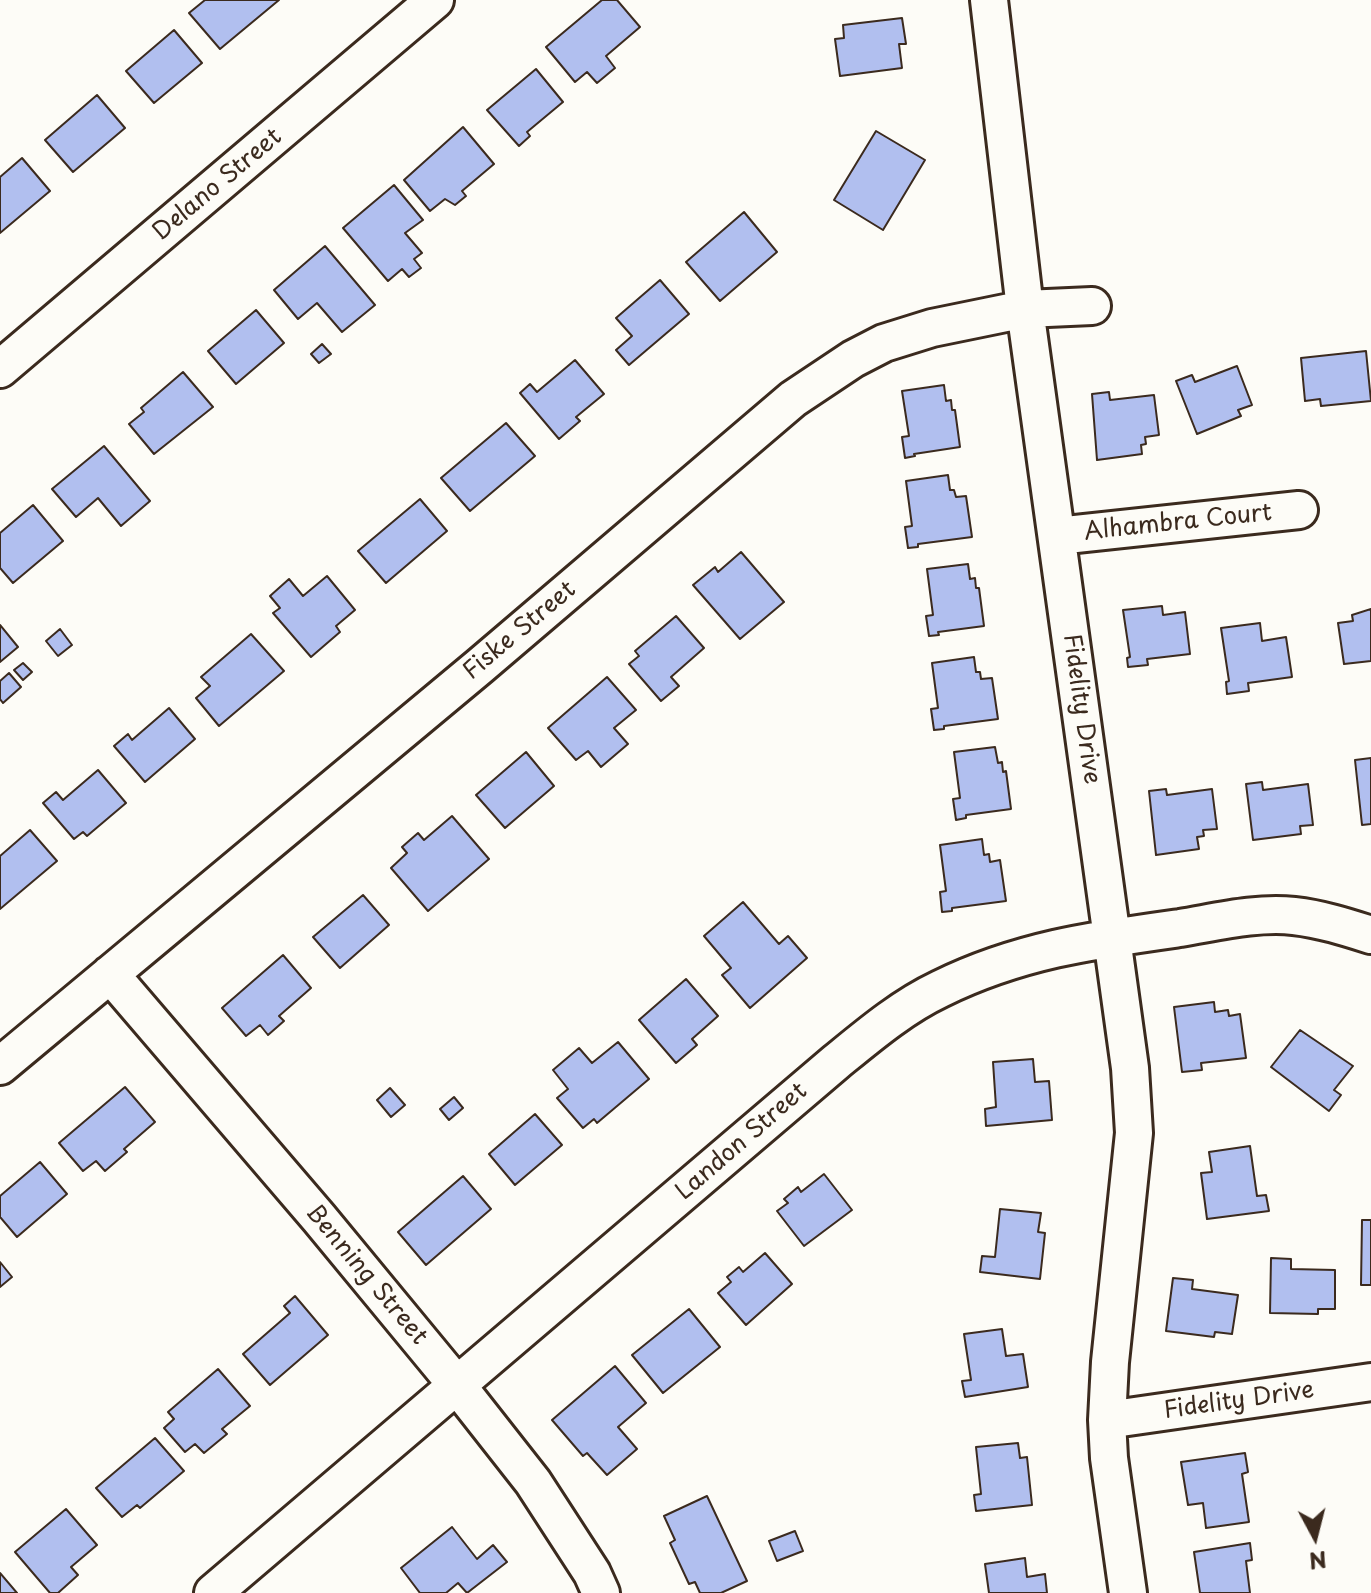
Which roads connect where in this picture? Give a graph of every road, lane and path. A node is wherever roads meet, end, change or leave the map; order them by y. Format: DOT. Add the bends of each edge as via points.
graph roads {
  1 [pos="435,0"];
  2 [pos="989,0"];
  3 [pos="1092,306"];
  4 [pos="1025,309"];
  5 [pos="0,369"];
  6 [pos="1299,510"];
  7 [pos="1057,536"];
  8 [pos="1371,935"];
  9 [pos="1112,938"];
  10 [pos="110,974"];
  11 [pos="0,1066"];
  12 [pos="1371,1382"];
  13 [pos="456,1384"];
  14 [pos="1107,1420"];
  15 [pos="213,1593"];
  16 [pos="601,1593"];
  17 [pos="1128,1593"];
  1 -- 5 [label="street, Delano Street"];
  2 -- 4 [label="street, Fidelity Drive"];
  3 -- 4 [label="street, Fiske Street"];
  4 -- 7 [label="street, Fidelity Drive"];
  4 -- 10 [label="street, Fiske Street" via="884,343 793,399"];
  6 -- 7 [label="street, Alhambra Court"];
  7 -- 9 [label="street, Fidelity Drive"];
  8 -- 9 [label="street, Landon Street" via="1339,924 1266,916"];
  9 -- 13 [label="street, Landon Street" via="1048,948 991,966 887,1021"];
  9 -- 14 [label="street, Fidelity Drive" via="1134,1133"];
  10 -- 11 [label="street, Fiske Street"];
  10 -- 13 [label="street, Benning Street"];
  12 -- 14 [label="street, Fidelity Drive"];
  13 -- 15 [label="street, Landon Street"];
  13 -- 16 [label="street, Benning Street" via="533,1482"];
  14 -- 17 [label="street, Fidelity Drive"];
}
